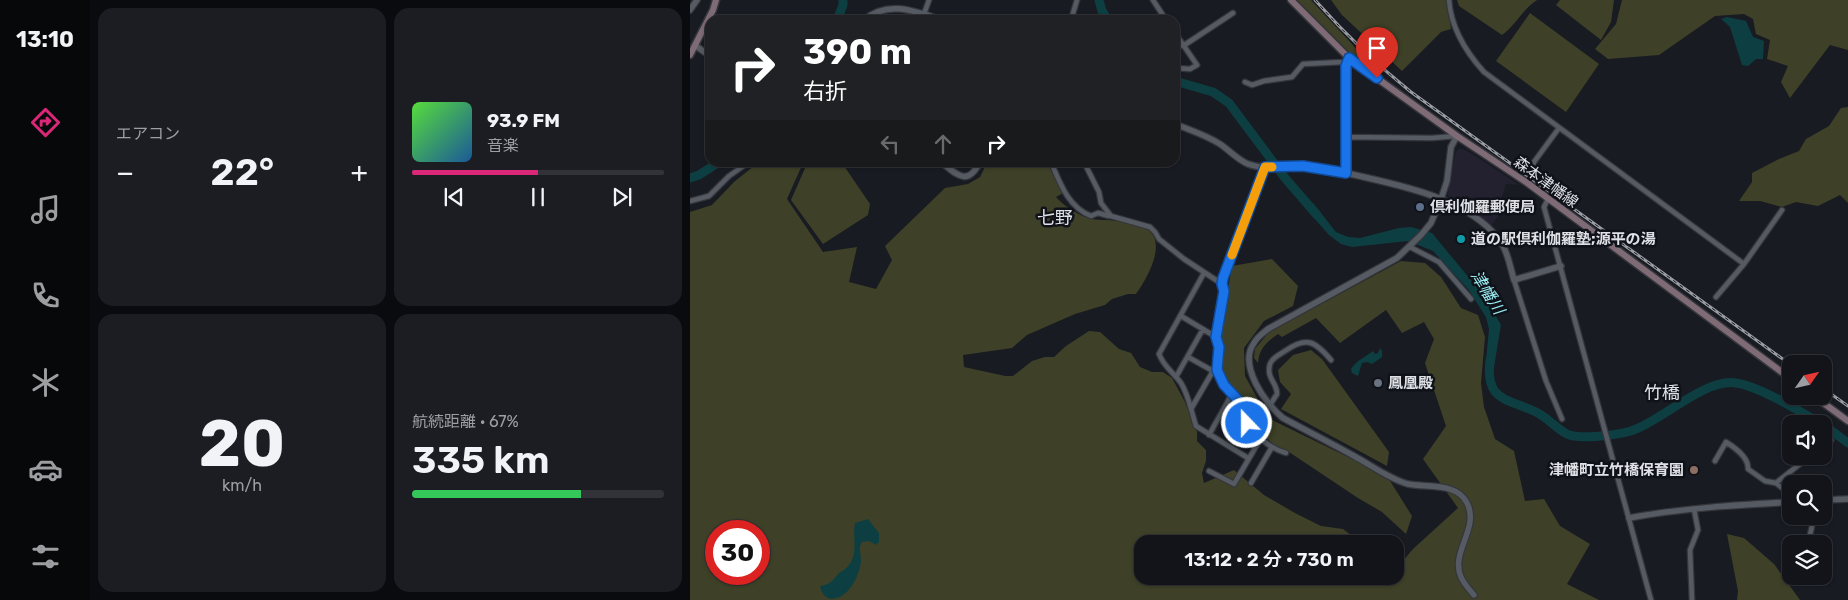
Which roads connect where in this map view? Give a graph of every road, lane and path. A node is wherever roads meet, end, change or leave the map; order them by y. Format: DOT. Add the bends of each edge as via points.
graph roads {
  1 [pos="697,0"];
  2 [pos="716,0"];
  3 [pos="930,0"];
  4 [pos="1077,0"];
  5 [pos="1154,0"];
  6 [pos="1290,0"];
  7 [pos="1449,0"];
  8 [pos="690,10"];
  9 [pos="1233,13"];
  10 [pos="924,14"];
  11 [pos="709,15"];
  12 [pos="869,15"];
  13 [pos="927,15"];
  14 [pos="1072,15"];
  15 [pos="1163,15"];
  16 [pos="705,25"];
  17 [pos="1180,41"];
  18 [pos="696,46"];
  19 [pos="1183,46"];
  20 [pos="705,52"];
  21 [pos="690,55"];
  22 [pos="1349,58"];
  23 [pos="1180,68"];
  24 [pos="1245,82"];
  25 [pos="1180,126"];
  26 [pos="1559,128"];
  27 [pos="1457,136"];
  28 [pos="1345,137"];
  29 [pos="742,167"];
  30 [pos="947,167"];
  31 [pos="978,167"];
  32 [pos="1052,167"];
  33 [pos="1086,167"];
  34 [pos="1265,167"];
  35 [pos="1532,169"];
  36 [pos="1346,173"];
  37 [pos="1441,199"];
  38 [pos="1548,199"];
  39 [pos="690,201"];
  40 [pos="1782,210"];
  41 [pos="1111,216"];
  42 [pos="1410,247"];
  43 [pos="1744,264"];
  44 [pos="1561,266"];
  45 [pos="1204,273"];
  46 [pos="1514,280"];
  47 [pos="1222,284"];
  48 [pos="1716,297"];
  49 [pos="1471,299"];
  50 [pos="1181,316"];
  51 [pos="1204,329"];
  52 [pos="1216,337"];
  53 [pos="1188,357"];
  54 [pos="1330,360"];
  55 [pos="1215,371"];
  56 [pos="1782,372"];
  57 [pos="1176,377"];
  58 [pos="1232,394"];
  59 [pos="1270,405"];
  60 [pos="1826,405"];
  61 [pos="1191,409"];
  62 [pos="1562,419"];
  63 [pos="1848,421"];
  64 [pos="1209,435"];
  65 [pos="1261,438"];
  66 [pos="1272,447"];
  67 [pos="1286,453"];
  68 [pos="1248,458"];
  69 [pos="1715,462"];
  70 [pos="1799,465"];
  71 [pos="1209,471"];
  72 [pos="1251,483"];
  73 [pos="1776,483"];
  74 [pos="1782,488"];
  75 [pos="1848,499"];
  76 [pos="1832,500"];
  77 [pos="1782,503"];
  78 [pos="1694,509"];
  79 [pos="1629,518"];
  80 [pos="1474,595"];
  81 [pos="1651,600"];
  82 [pos="1692,600"];
  1 -- 8 [label="street"];
  2 -- 11 [label="main road"];
  3 -- 10 [label="street"];
  4 -- 14 [label="street"];
  5 -- 15 [label="street"];
  6 -- 22 [label="main road, 森本津幡線"];
  7 -- 26 [label="street" via="1454,25 1474,61"];
  9 -- 19 [label="street"];
  10 -- 12 [label="street" via="894,5"];
  10 -- 13 [label="street"];
  16 -- 18 [label="main road"];
  17 -- 19 [label="street"];
  18 -- 20 [label="street"];
  18 -- 21 [label="main road"];
  19 -- 23 [label="street" via="1197,65"];
  22 -- 24 [label="street" via="1343,62 1303,64 1292,77 1252,85"];
  22 -- 27 [label="main road, 森本津幡線"];
  22 -- 28 [label="street" via="1346,66"];
  25 -- 34 [label="street" via="1210,139 1248,164"];
  26 -- 35 [label="street"];
  26 -- 43 [label="street"];
  27 -- 28 [label="street"];
  27 -- 37 [label="street" via="1451,147"];
  27 -- 38 [label="main road, 森本津幡線"];
  28 -- 36 [label="street"];
  29 -- 39 [label="street" via="709,196"];
  30 -- 31 [label="street" via="959,176 967,177"];
  32 -- 41 [label="street" via="1072,203 1091,216 1098,213"];
  33 -- 41 [label="street" via="1101,203"];
  34 -- 36 [label="street" via="1303,166"];
  34 -- 47 [label="street"];
  36 -- 37 [label="street" via="1403,186"];
  37 -- 42 [label="street" via="1431,222"];
  37 -- 46 [label="street" via="1457,206 1497,237 1503,245"];
  38 -- 44 [label="street" via="1544,207"];
  38 -- 56 [label="main road, 森本津幡線"];
  40 -- 43 [label="street"];
  41 -- 45 [label="street" via="1150,227 1159,239"];
  42 -- 49 [label="street" via="1439,262"];
  42 -- 59 [label="street" via="1397,258 1268,329 1254,342 1250,363 1252,375"];
  43 -- 48 [label="street"];
  44 -- 46 [label="street"];
  44 -- 79 [label="street"];
  45 -- 47 [label="street"];
  45 -- 50 [label="street"];
  46 -- 62 [label="street" via="1546,381"];
  47 -- 52 [label="street" via="1224,291"];
  50 -- 51 [label="street"];
  50 -- 57 [label="street" via="1158,354"];
  51 -- 52 [label="street"];
  51 -- 53 [label="street"];
  52 -- 55 [label="street" via="1219,347"];
  53 -- 55 [label="street"];
  53 -- 57 [label="street"];
  54 -- 59 [label="street" via="1319,346 1307,342 1300,342 1274,358 1270,379 1277,394"];
  55 -- 58 [label="street"];
  55 -- 61 [label="street"];
  57 -- 61 [label="street"];
  58 -- 64 [label="street"];
  58 -- 65 [label="street" via="1242,406 1247,423"];
  59 -- 80 [label="street" via="1283,418 1392,477 1410,484 1459,492 1471,513 1458,568 1460,577"];
  60 -- 63 [label="main road"];
  61 -- 64 [label="street" via="1196,426"];
  64 -- 68 [label="street"];
  65 -- 66 [label="street"];
  65 -- 68 [label="street"];
  66 -- 67 [label="street"];
  66 -- 72 [label="street"];
  68 -- 71 [label="street" via="1234,484"];
  69 -- 73 [label="street" via="1726,442 1742,454 1748,469 1765,481"];
  70 -- 73 [label="street"];
  73 -- 74 [label="street"];
  75 -- 76 [label="street"];
  77 -- 78 [label="street"];
  78 -- 79 [label="street"];
  78 -- 82 [label="street" via="1698,530 1690,550"];
  79 -- 81 [label="street"];
}
